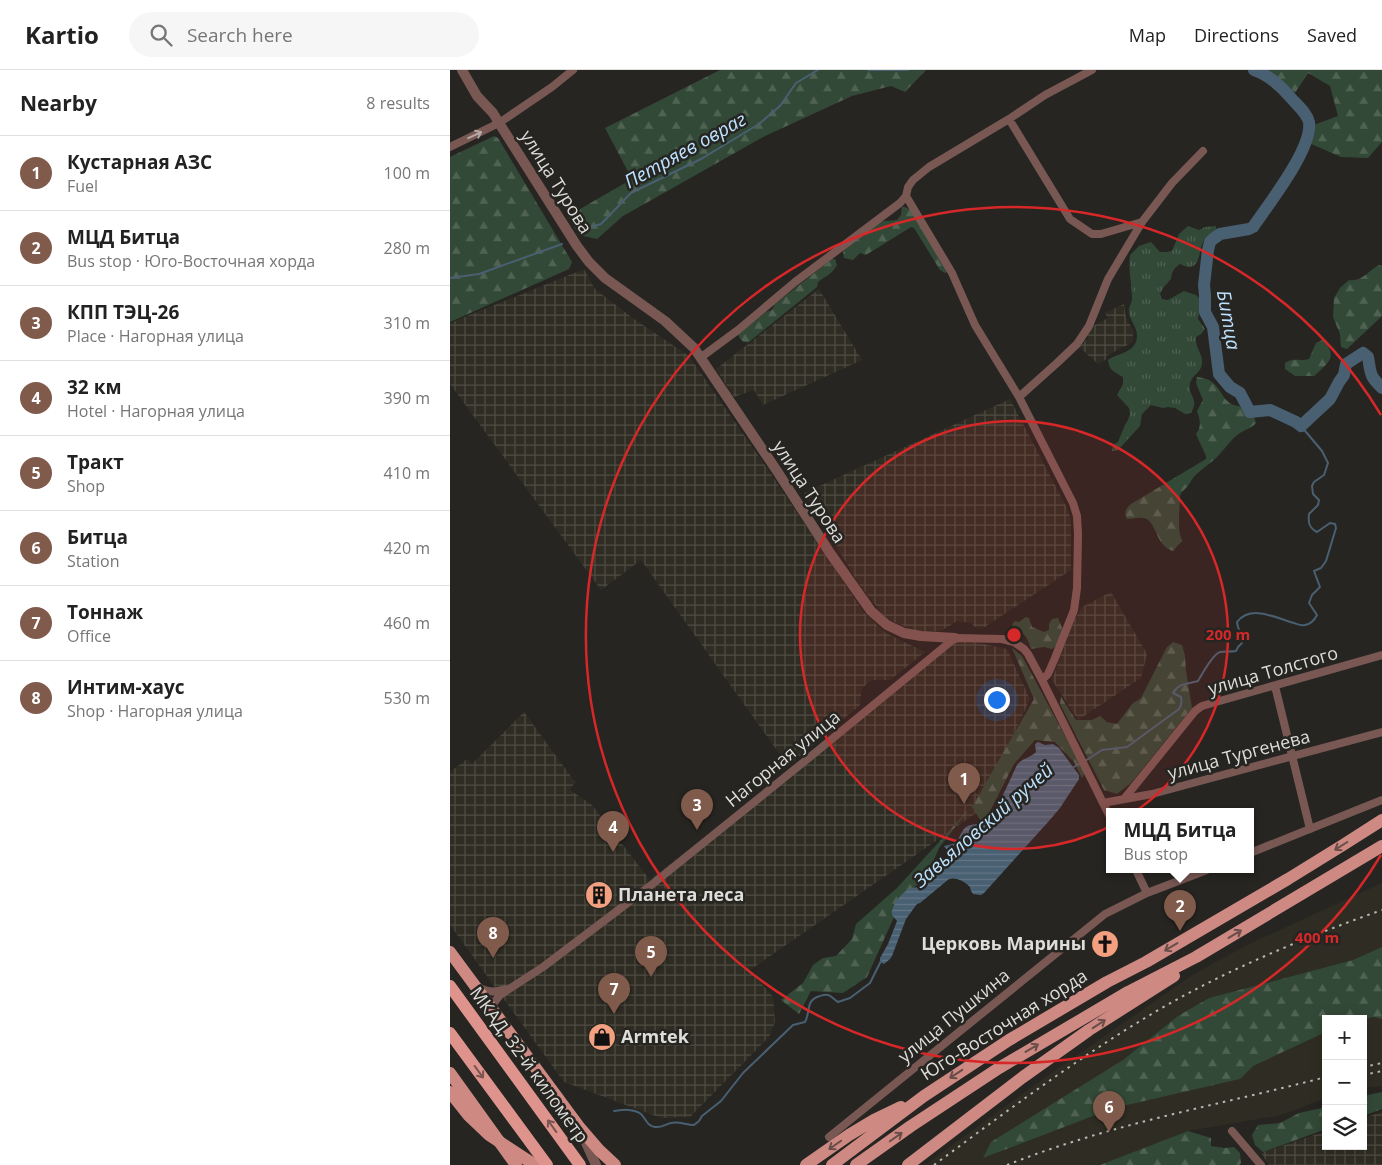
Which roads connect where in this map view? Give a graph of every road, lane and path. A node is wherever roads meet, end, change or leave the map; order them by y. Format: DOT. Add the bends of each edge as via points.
graph roads {
  1 [pos="462,70"];
  2 [pos="573,70"];
  3 [pos="1092,70"];
  4 [pos="1009,119"];
  5 [pos="500,123"];
  6 [pos="450,147"];
  7 [pos="1203,151"];
  8 [pos="906,196"];
  9 [pos="1142,222"];
  10 [pos="700,358"];
  11 [pos="1019,396"];
  12 [pos="955,638"];
  13 [pos="1382,655"];
  14 [pos="1042,680"];
  15 [pos="1275,686"];
  16 [pos="1382,732"];
  17 [pos="1292,756"];
  18 [pos="1124,799"];
  19 [pos="1382,800"];
  20 [pos="1103,803"];
  21 [pos="1106,809"];
  22 [pos="1382,820"];
  23 [pos="1310,829"];
  24 [pos="1382,846"];
  25 [pos="1254,851"];
  26 [pos="1137,873"];
  27 [pos="1199,873"];
  28 [pos="1147,893"];
  29 [pos="450,952"];
  30 [pos="1196,956"];
  31 [pos="475,985"];
  32 [pos="450,986"];
  33 [pos="507,989"];
  34 [pos="494,1011"];
  35 [pos="450,1033"];
  36 [pos="450,1073"];
  37 [pos="450,1092"];
  38 [pos="924,1096"];
  39 [pos="580,1128"];
  40 [pos="1232,1131"];
  41 [pos="829,1137"];
  42 [pos="516,1165"];
  43 [pos="535,1165"];
  44 [pos="547,1165"];
  45 [pos="580,1165"];
  46 [pos="596,1165"];
  47 [pos="615,1165"];
  48 [pos="806,1165"];
  49 [pos="832,1165"];
  50 [pos="856,1165"];
  51 [pos="908,1165"];
  52 [pos="1261,1165"];
  1 -- 5 [label="street, улица Турова" via="476,96"];
  2 -- 5 [label="street"];
  3 -- 4 [label="street" via="1046,94"];
  4 -- 8 [label="street" via="929,167 913,180"];
  4 -- 9 [label="street" via="1070,219 1083,230 1101,234"];
  6 -- 5 [label="street, one-way"];
  5 -- 10 [label="street, улица Турова" via="589,262 605,278 674,328"];
  7 -- 9 [label="street" via="1172,183"];
  8 -- 10 [label="street"];
  8 -- 11 [label="street" via="952,273 978,332"];
  9 -- 11 [label="street" via="1108,279 1089,326 1077,344"];
  10 -- 12 [label="street, улица Турова" via="871,612 904,633"];
  11 -- 14 [label="street" via="1077,516 1074,610 1056,658"];
  12 -- 14 [label="street, улица Турова" via="994,638 1014,642 1028,654"];
  12 -- 33 [label="street, Нагорная улица" via="650,886 549,963"];
  13 -- 15 [label="street, улица Толстого"];
  14 -- 20 [label="street, улица Турова"];
  15 -- 17 [label="street"];
  15 -- 18 [label="street, улица Толстого" via="1202,706 1195,711"];
  16 -- 17 [label="street, улица Тургенева"];
  17 -- 18 [label="street, улица Тургенева"];
  17 -- 23 [label="street"];
  18 -- 20 [label="street, улица Тургенева"];
  19 -- 23 [label="street"];
  20 -- 21 [label="street, улица Турова"];
  22 -- 38 [label="main road, Юго-Восточная хорда, one-way" via="1288,879 1061,1008"];
  23 -- 25 [label="street"];
  30 -- 24 [label="main road, Юго-Восточная хорда, one-way"];
  26 -- 28 [label="street"];
  27 -- 28 [label="street, улица Пушкина"];
  28 -- 41 [label="street, улица Пушкина" via="1105,914"];
  29 -- 31 [label="main road"];
  50 -- 30 [label="main road, Юго-Восточная хорда, one-way" via="999,1068"];
  51 -- 30 [label="main road, one-way" via="1089,1030 1172,978"];
  31 -- 33 [label="street" via="494,992"];
  31 -- 34 [label="main road"];
  45 -- 32 [label="highway, МКАД, 32-й километр, one-way"];
  33 -- 34 [label="street, Нагорная улица" via="494,1001"];
  34 -- 39 [label="main road"];
  35 -- 44 [label="highway, one-way"];
  36 -- 42 [label="main road, bridge"];
  37 -- 43 [label="main road" via="489,1135"];
  38 -- 48 [label="main road, one-way" via="874,1120"];
  38 -- 49 [label="main road, Юго-Восточная хорда"];
  39 -- 46 [label="street"];
  39 -- 47 [label="main road"];
  40 -- 52 [label="street"];
}
